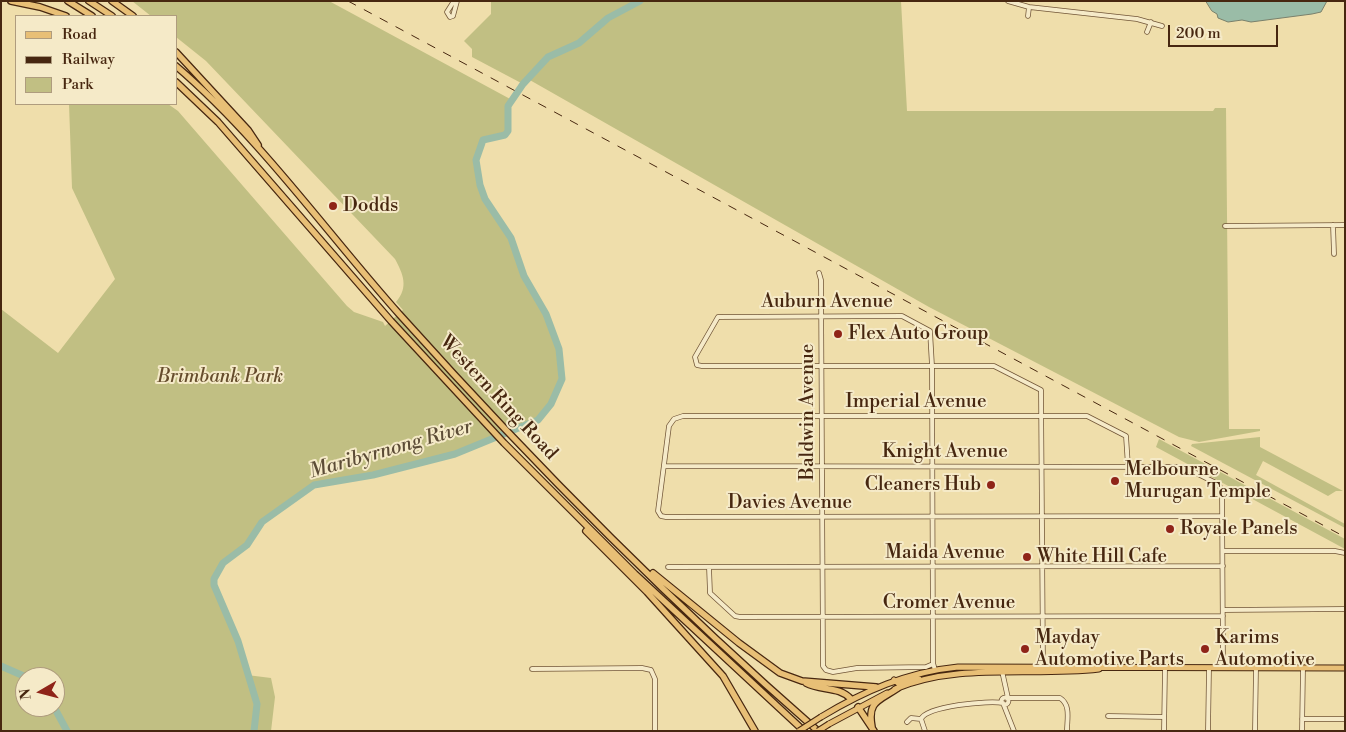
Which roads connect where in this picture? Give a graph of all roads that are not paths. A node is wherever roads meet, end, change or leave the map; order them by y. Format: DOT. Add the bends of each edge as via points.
graph roads {
  1 [pos="11,1"];
  2 [pos="68,1"];
  3 [pos="89,1"];
  4 [pos="112,1"];
  5 [pos="1008,1"];
  6 [pos="1029,7"];
  7 [pos="63,15"];
  8 [pos="90,15"];
  9 [pos="110,15"];
  10 [pos="132,15"];
  11 [pos="1028,16"];
  12 [pos="1151,22"];
  13 [pos="1162,26"];
  14 [pos="1147,32"];
  15 [pos="178,54"];
  16 [pos="178,68"];
  17 [pos="178,84"];
  18 [pos="271,163"];
  19 [pos="1334,225"];
  20 [pos="1345,225"];
  21 [pos="1225,226"];
  22 [pos="1334,254"];
  23 [pos="819,273"];
  24 [pos="821,316"];
  25 [pos="821,366"];
  26 [pos="932,366"];
  27 [pos="822,416"];
  28 [pos="932,416"];
  29 [pos="1042,416"];
  30 [pos="664,466"];
  31 [pos="822,466"];
  32 [pos="932,466"];
  33 [pos="1042,466"];
  34 [pos="1128,466"];
  35 [pos="822,516"];
  36 [pos="932,516"];
  37 [pos="1042,516"];
  38 [pos="1222,516"];
  39 [pos="1223,551"];
  40 [pos="1345,553"];
  41 [pos="637,562"];
  42 [pos="822,566"];
  43 [pos="933,566"];
  44 [pos="1042,566"];
  45 [pos="1223,566"];
  46 [pos="668,567"];
  47 [pos="709,567"];
  48 [pos="635,576"];
  49 [pos="1345,609"];
  50 [pos="1223,610"];
  51 [pos="933,616"];
  52 [pos="1043,616"];
  53 [pos="1223,616"];
  54 [pos="822,617"];
  55 [pos="934,667"];
  56 [pos="891,668"];
  57 [pos="1165,668"];
  58 [pos="1209,668"];
  59 [pos="1223,668"];
  60 [pos="1256,668"];
  61 [pos="1303,668"];
  62 [pos="1345,668"];
  63 [pos="532,669"];
  64 [pos="1002,669"];
  65 [pos="1043,669"];
  66 [pos="936,677"];
  67 [pos="928,679"];
  68 [pos="894,680"];
  69 [pos="802,681"];
  70 [pos="876,687"];
  71 [pos="898,688"];
  72 [pos="851,699"];
  73 [pos="1005,701"];
  74 [pos="858,707"];
  75 [pos="1108,716"];
  76 [pos="1164,717"];
  77 [pos="922,719"];
  78 [pos="1302,719"];
  79 [pos="1345,719"];
  80 [pos="907,722"];
  81 [pos="873,729"];
  82 [pos="655,731"];
  83 [pos="755,731"];
  84 [pos="799,731"];
  85 [pos="804,731"];
  86 [pos="818,731"];
  87 [pos="925,731"];
  88 [pos="1014,731"];
  89 [pos="1067,731"];
  90 [pos="1164,731"];
  91 [pos="1208,731"];
  92 [pos="1255,731"];
  93 [pos="1302,731"];
  1 -- 7 [label="highway"];
  2 -- 8 [label="highway"];
  3 -- 9 [label="highway"];
  4 -- 10 [label="highway"];
  5 -- 6 [label="street"];
  6 -- 11 [label="street"];
  6 -- 12 [label="street"];
  12 -- 13 [label="street"];
  12 -- 14 [label="street"];
  15 -- 18 [label="highway" via="248,130"];
  16 -- 18 [label="highway, Western Ring Road"];
  17 -- 48 [label="highway, Western Ring Road" via="228,134 391,321 591,536"];
  18 -- 41 [label="highway, Western Ring Road" via="399,314 518,443"];
  19 -- 20 [label="street"];
  19 -- 21 [label="street"];
  19 -- 22 [label="street"];
  23 -- 24 [label="street, Baldwin Avenue"];
  24 -- 25 [label="street, Baldwin Avenue"];
  24 -- 25 [label="street, Auburn Avenue" via="718,317 695,357 695,364 702,366"];
  24 -- 26 [label="street, Auburn Avenue" via="902,316 931,332"];
  25 -- 26 [label="street"];
  25 -- 27 [label="street, Baldwin Avenue"];
  26 -- 28 [label="street"];
  26 -- 29 [label="street" via="996,366 1041,392"];
  27 -- 28 [label="street, Imperial Avenue"];
  27 -- 30 [label="street, Imperial Avenue" via="682,416 672,420 669,426"];
  27 -- 31 [label="street, Baldwin Avenue"];
  28 -- 29 [label="street, Imperial Avenue"];
  28 -- 32 [label="street"];
  29 -- 33 [label="street"];
  29 -- 34 [label="street, Imperial Avenue" via="1090,416 1123,433 1128,438"];
  30 -- 31 [label="street, Knight Avenue"];
  30 -- 35 [label="street, Davies Avenue" via="659,514 666,517"];
  31 -- 32 [label="street, Knight Avenue"];
  31 -- 35 [label="street, Baldwin Avenue"];
  32 -- 33 [label="street, Knight Avenue"];
  32 -- 36 [label="street"];
  33 -- 34 [label="street, Knight Avenue"];
  33 -- 37 [label="street"];
  34 -- 38 [label="street, Knight Avenue" via="1184,467 1221,488"];
  35 -- 36 [label="street, Davies Avenue"];
  35 -- 42 [label="street, Baldwin Avenue"];
  36 -- 37 [label="street, Davies Avenue"];
  36 -- 43 [label="street"];
  37 -- 38 [label="street, Davies Avenue"];
  37 -- 44 [label="street"];
  38 -- 39 [label="street"];
  39 -- 40 [label="street"];
  39 -- 45 [label="street"];
  41 -- 69 [label="highway" via="759,659 780,673"];
  41 -- 86 [label="highway, Western Ring Road"];
  42 -- 43 [label="street, Maida Avenue"];
  42 -- 47 [label="street, Maida Avenue"];
  42 -- 54 [label="street, Baldwin Avenue"];
  43 -- 44 [label="street, Maida Avenue"];
  43 -- 51 [label="street"];
  44 -- 45 [label="street, Maida Avenue"];
  44 -- 52 [label="street"];
  45 -- 50 [label="street"];
  46 -- 47 [label="street, Maida Avenue"];
  47 -- 54 [label="street, Cromer Avenue" via="710,593 735,616"];
  48 -- 83 [label="highway" via="723,676"];
  48 -- 85 [label="highway"];
  49 -- 50 [label="street"];
  50 -- 53 [label="street"];
  51 -- 52 [label="street, Cromer Avenue"];
  51 -- 54 [label="street, Cromer Avenue"];
  51 -- 55 [label="street"];
  52 -- 53 [label="street, Cromer Avenue"];
  52 -- 65 [label="street"];
  53 -- 59 [label="street"];
  54 -- 56 [label="street, Baldwin Avenue" via="826,670"];
  55 -- 56 [label="street"];
  55 -- 64 [label="main road"];
  55 -- 66 [label="main road"];
  55 -- 68 [label="main road"];
  56 -- 68 [label="street"];
  57 -- 58 [label="main road"];
  57 -- 65 [label="main road"];
  57 -- 76 [label="street"];
  58 -- 59 [label="main road"];
  58 -- 91 [label="street"];
  59 -- 60 [label="main road"];
  60 -- 61 [label="main road"];
  60 -- 92 [label="street"];
  61 -- 62 [label="main road"];
  61 -- 78 [label="street"];
  63 -- 82 [label="street" via="642,668 654,672"];
  64 -- 65 [label="main road"];
  64 -- 66 [label="main road"];
  64 -- 73 [label="street"];
  66 -- 67 [label="main road"];
  67 -- 68 [label="main road" via="898,683"];
  67 -- 71 [label="main road"];
  68 -- 70 [label="main road"];
  69 -- 70 [label="highway"];
  69 -- 72 [label="highway" via="814,687 841,691"];
  70 -- 72 [label="main road"];
  71 -- 74 [label="main road"];
  71 -- 81 [label="highway" via="871,706 869,713"];
  72 -- 74 [label="main road"];
  72 -- 84 [label="main road, bridge"];
  73 -- 77 [label="street" via="943,707 927,712"];
  73 -- 88 [label="street"];
  73 -- 89 [label="street" via="1065,700"];
  74 -- 81 [label="highway"];
  74 -- 86 [label="main road, bridge"];
  75 -- 76 [label="street"];
  76 -- 90 [label="street"];
  77 -- 80 [label="street" via="909,719"];
  77 -- 87 [label="street"];
  78 -- 79 [label="street"];
  78 -- 93 [label="street"];
}
